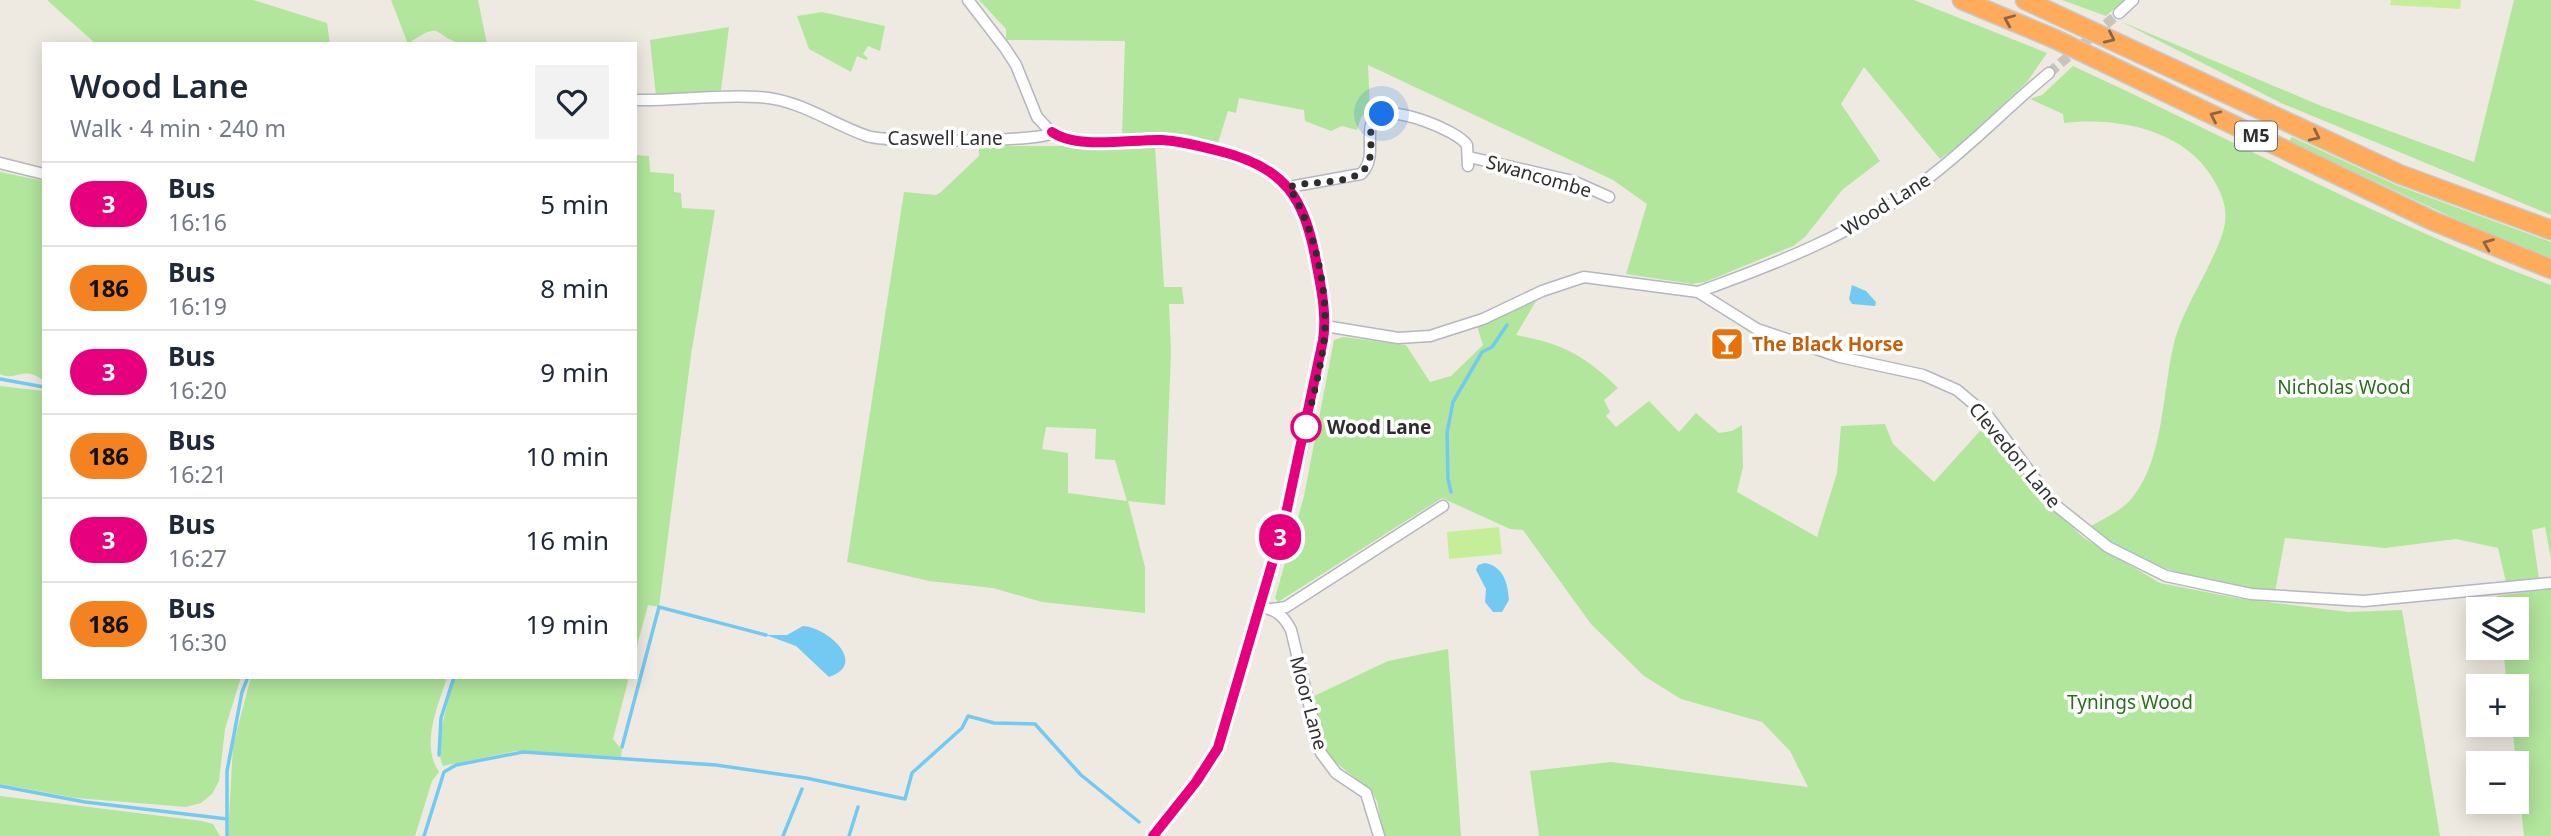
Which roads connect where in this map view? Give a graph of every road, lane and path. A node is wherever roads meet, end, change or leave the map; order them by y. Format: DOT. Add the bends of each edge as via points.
graph roads {
  1 [pos="968,0"];
  2 [pos="1962,0"];
  3 [pos="2025,0"];
  4 [pos="2133,0"];
  5 [pos="2119,13"];
  6 [pos="2049,73"];
  7 [pos="637,100"];
  8 [pos="1052,132"];
  9 [pos="0,163"];
  10 [pos="42,174"];
  11 [pos="1289,187"];
  12 [pos="1609,197"];
  13 [pos="2551,230"];
  14 [pos="2551,269"];
  15 [pos="1698,292"];
  16 [pos="1325,326"];
  17 [pos="1443,506"];
  18 [pos="2551,583"];
  19 [pos="1261,607"];
  20 [pos="1272,609"];
  21 [pos="1153,836"];
  22 [pos="1379,836"];
  1 -- 8 [label="street" via="1016,65 1037,117"];
  14 -- 2 [label="highway, M5, one-way" via="2433,221 2055,39"];
  3 -- 13 [label="highway, M5, one-way" via="2399,174"];
  4 -- 5 [label="street"];
  6 -- 15 [label="street, Wood Lane" via="1922,183 1865,222"];
  7 -- 8 [label="street, Caswell Lane" via="759,97 804,107 869,137 898,141 1015,138"];
  8 -- 11 [label="street" via="1070,141 1161,140 1200,146 1261,165"];
  9 -- 10 [label="street"];
  11 -- 12 [label="street, Swancombe" via="1364,172 1370,159 1372,122 1382,114 1406,116 1457,135 1467,145 1468,161 1573,181"];
  11 -- 16 [label="street" via="1311,238"];
  15 -- 16 [label="street, Clevedon Lane" via="1584,278 1542,291 1483,320 1430,336 1404,338"];
  15 -- 18 [label="street, Clevedon Lane" via="1757,329 1840,357 1923,375 1957,390 1987,416 2063,512 2108,547 2166,576 2273,597 2364,601"];
  16 -- 19 [label="street" via="1303,443"];
  17 -- 20 [label="street" via="1286,607"];
  19 -- 20 [label="street"];
  19 -- 21 [label="street" via="1218,748"];
  20 -- 22 [label="street, Moor Lane" via="1291,630 1321,753 1336,773 1366,793"];
}
